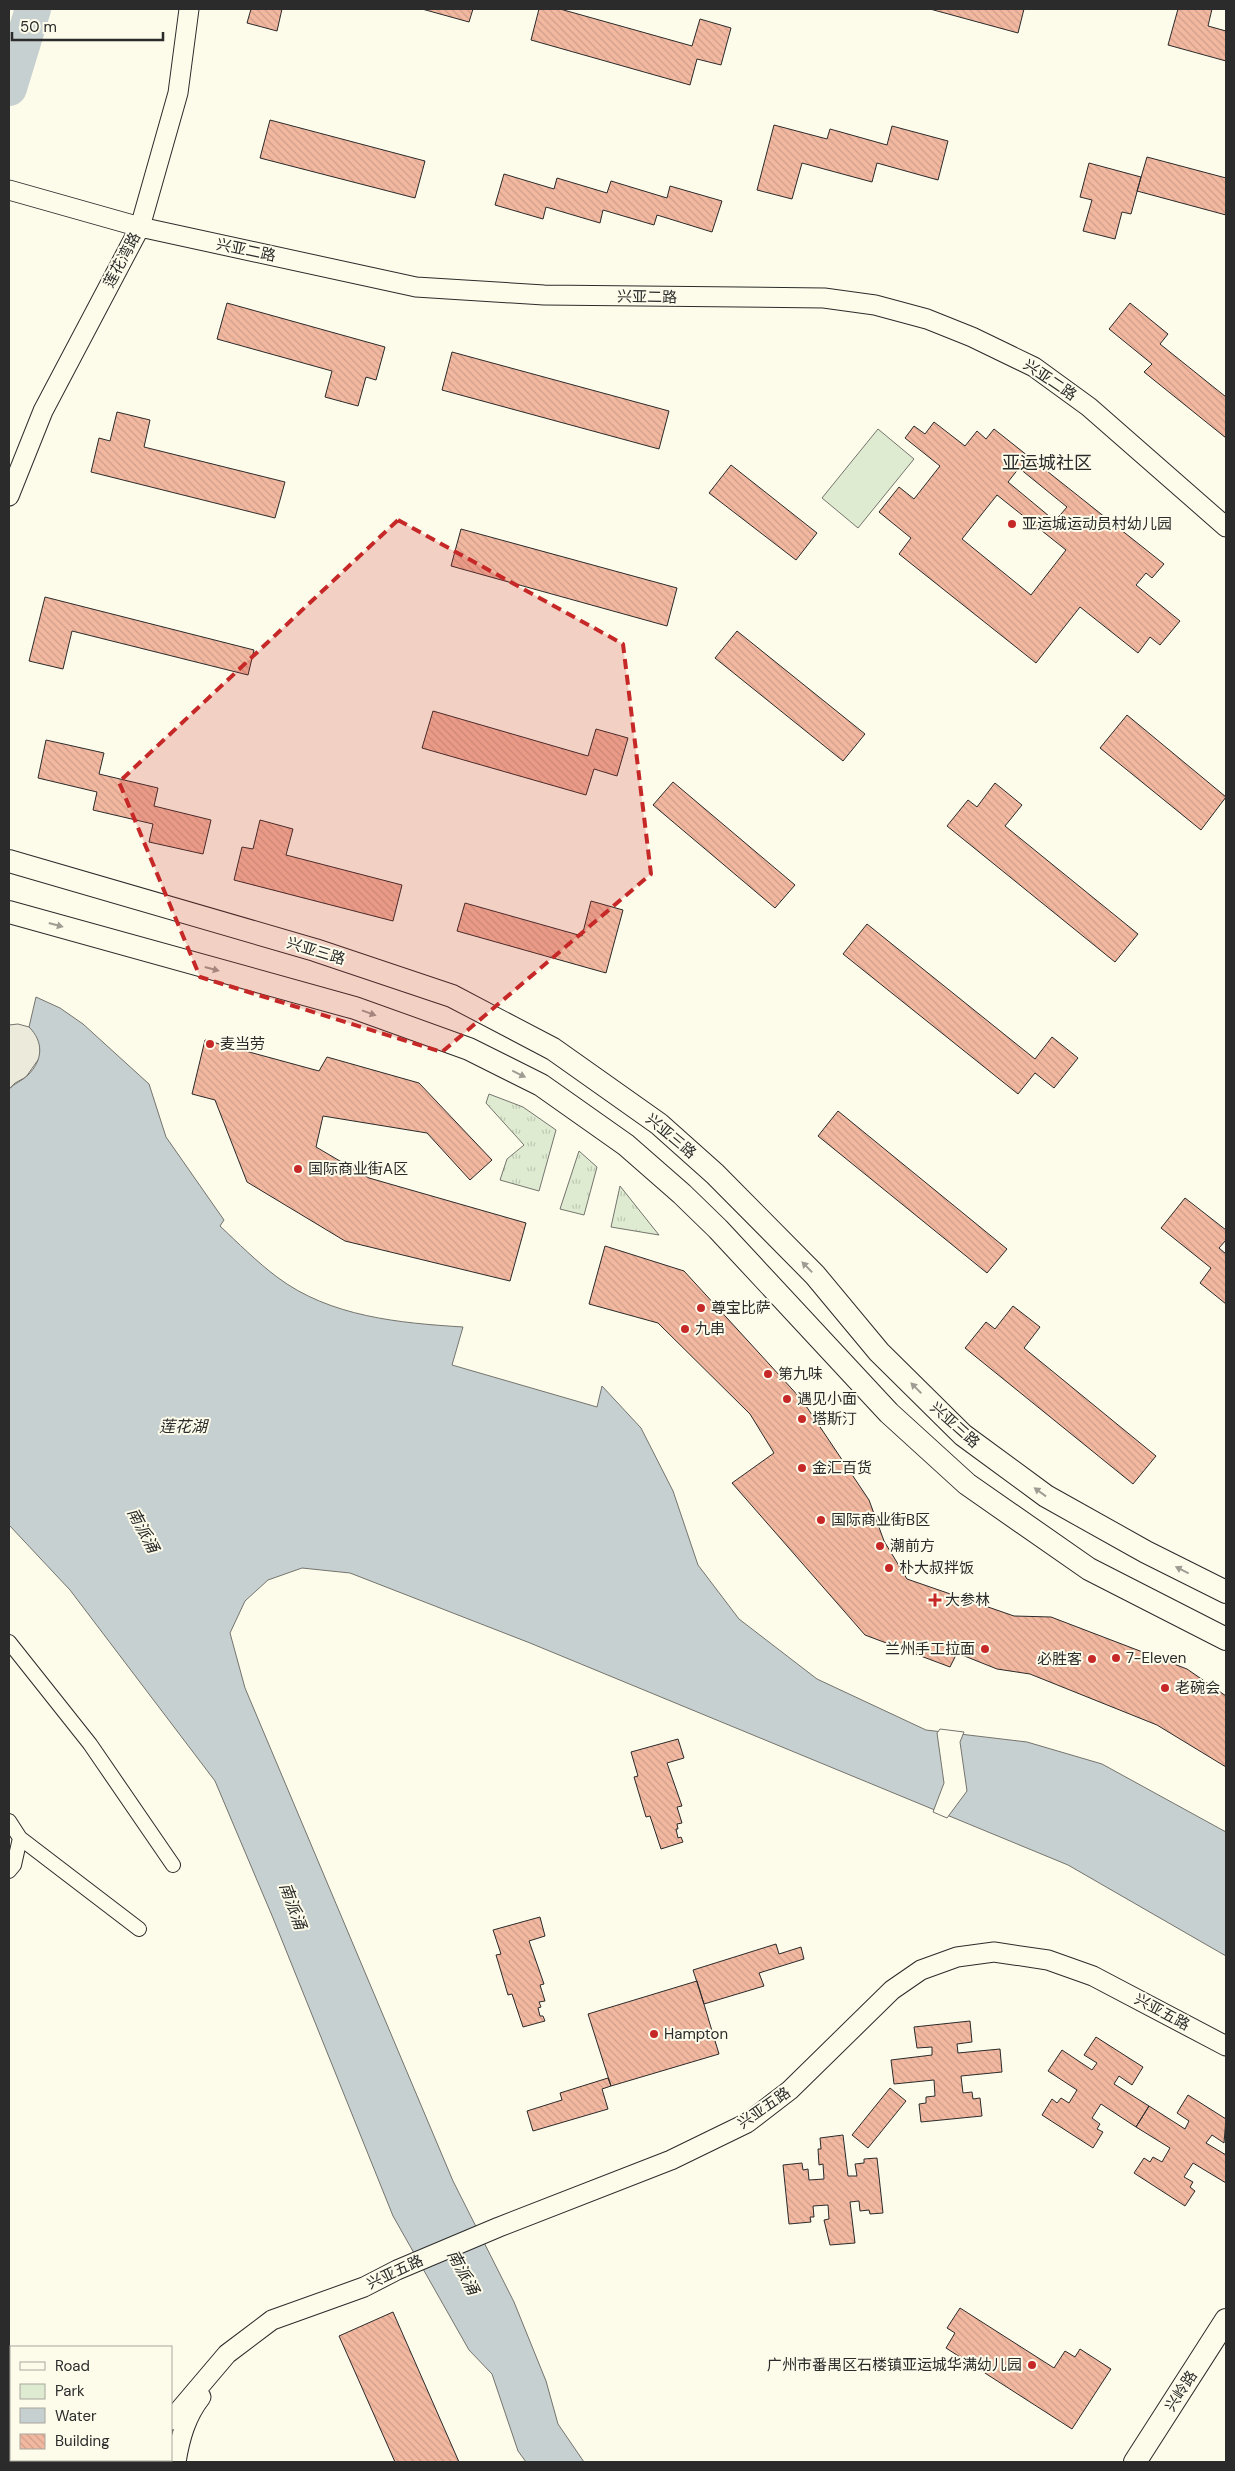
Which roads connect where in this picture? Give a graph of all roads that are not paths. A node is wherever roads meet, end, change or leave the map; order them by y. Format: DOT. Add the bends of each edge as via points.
graph roads {
  1 [pos="189,9"];
  2 [pos="9,190"];
  3 [pos="140,227"];
  4 [pos="9,496"];
  5 [pos="1226,527"];
  6 [pos="9,861"];
  7 [pos="9,912"];
  8 [pos="1226,1592"];
  9 [pos="1226,1639"];
  10 [pos="9,1642"];
  11 [pos="9,1821"];
  12 [pos="20,1838"];
  13 [pos="173,1865"];
  14 [pos="9,1871"];
  15 [pos="139,1929"];
  16 [pos="1226,2046"];
  17 [pos="272,2320"];
  18 [pos="1226,2320"];
  19 [pos="172,2419"];
  20 [pos="176,2462"];
  21 [pos="1135,2462"];
  1 -- 3 [label="street, 莲花湾路" via="178,93"];
  2 -- 3 [label="street, 兴亚二路"];
  3 -- 4 [label="street, 莲花湾路" via="43,410"];
  3 -- 5 [label="street, 兴亚二路" via="416,287 544,295 824,298 875,305 972,337 1034,367 1089,407"];
  8 -- 6 [label="street, 兴亚三路, one-way" via="1046,1496 963,1435 879,1352 815,1275 715,1174 659,1124 553,1048 452,996 315,950"];
  7 -- 9 [label="street, one-way" via="355,1008 469,1049 541,1084 626,1145 682,1194 889,1413 967,1484 1089,1569"];
  10 -- 13 [label="street" via="90,1744"];
  11 -- 12 [label="street"];
  12 -- 14 [label="street" via="14,1865"];
  12 -- 15 [label="street"];
  16 -- 17 [label="street, 兴亚五路" via="1093,1976 1048,1960 994,1952 957,1957 921,1970 892,1990 790,2090 747,2123 671,2160 499,2227 364,2287"];
  17 -- 19 [label="street, 兴亚五路" via="227,2354"];
  17 -- 20 [label="street, 兴亚五路" via="214,2380 191,2410"];
  18 -- 21 [label="street, 兴岭路"];
}
